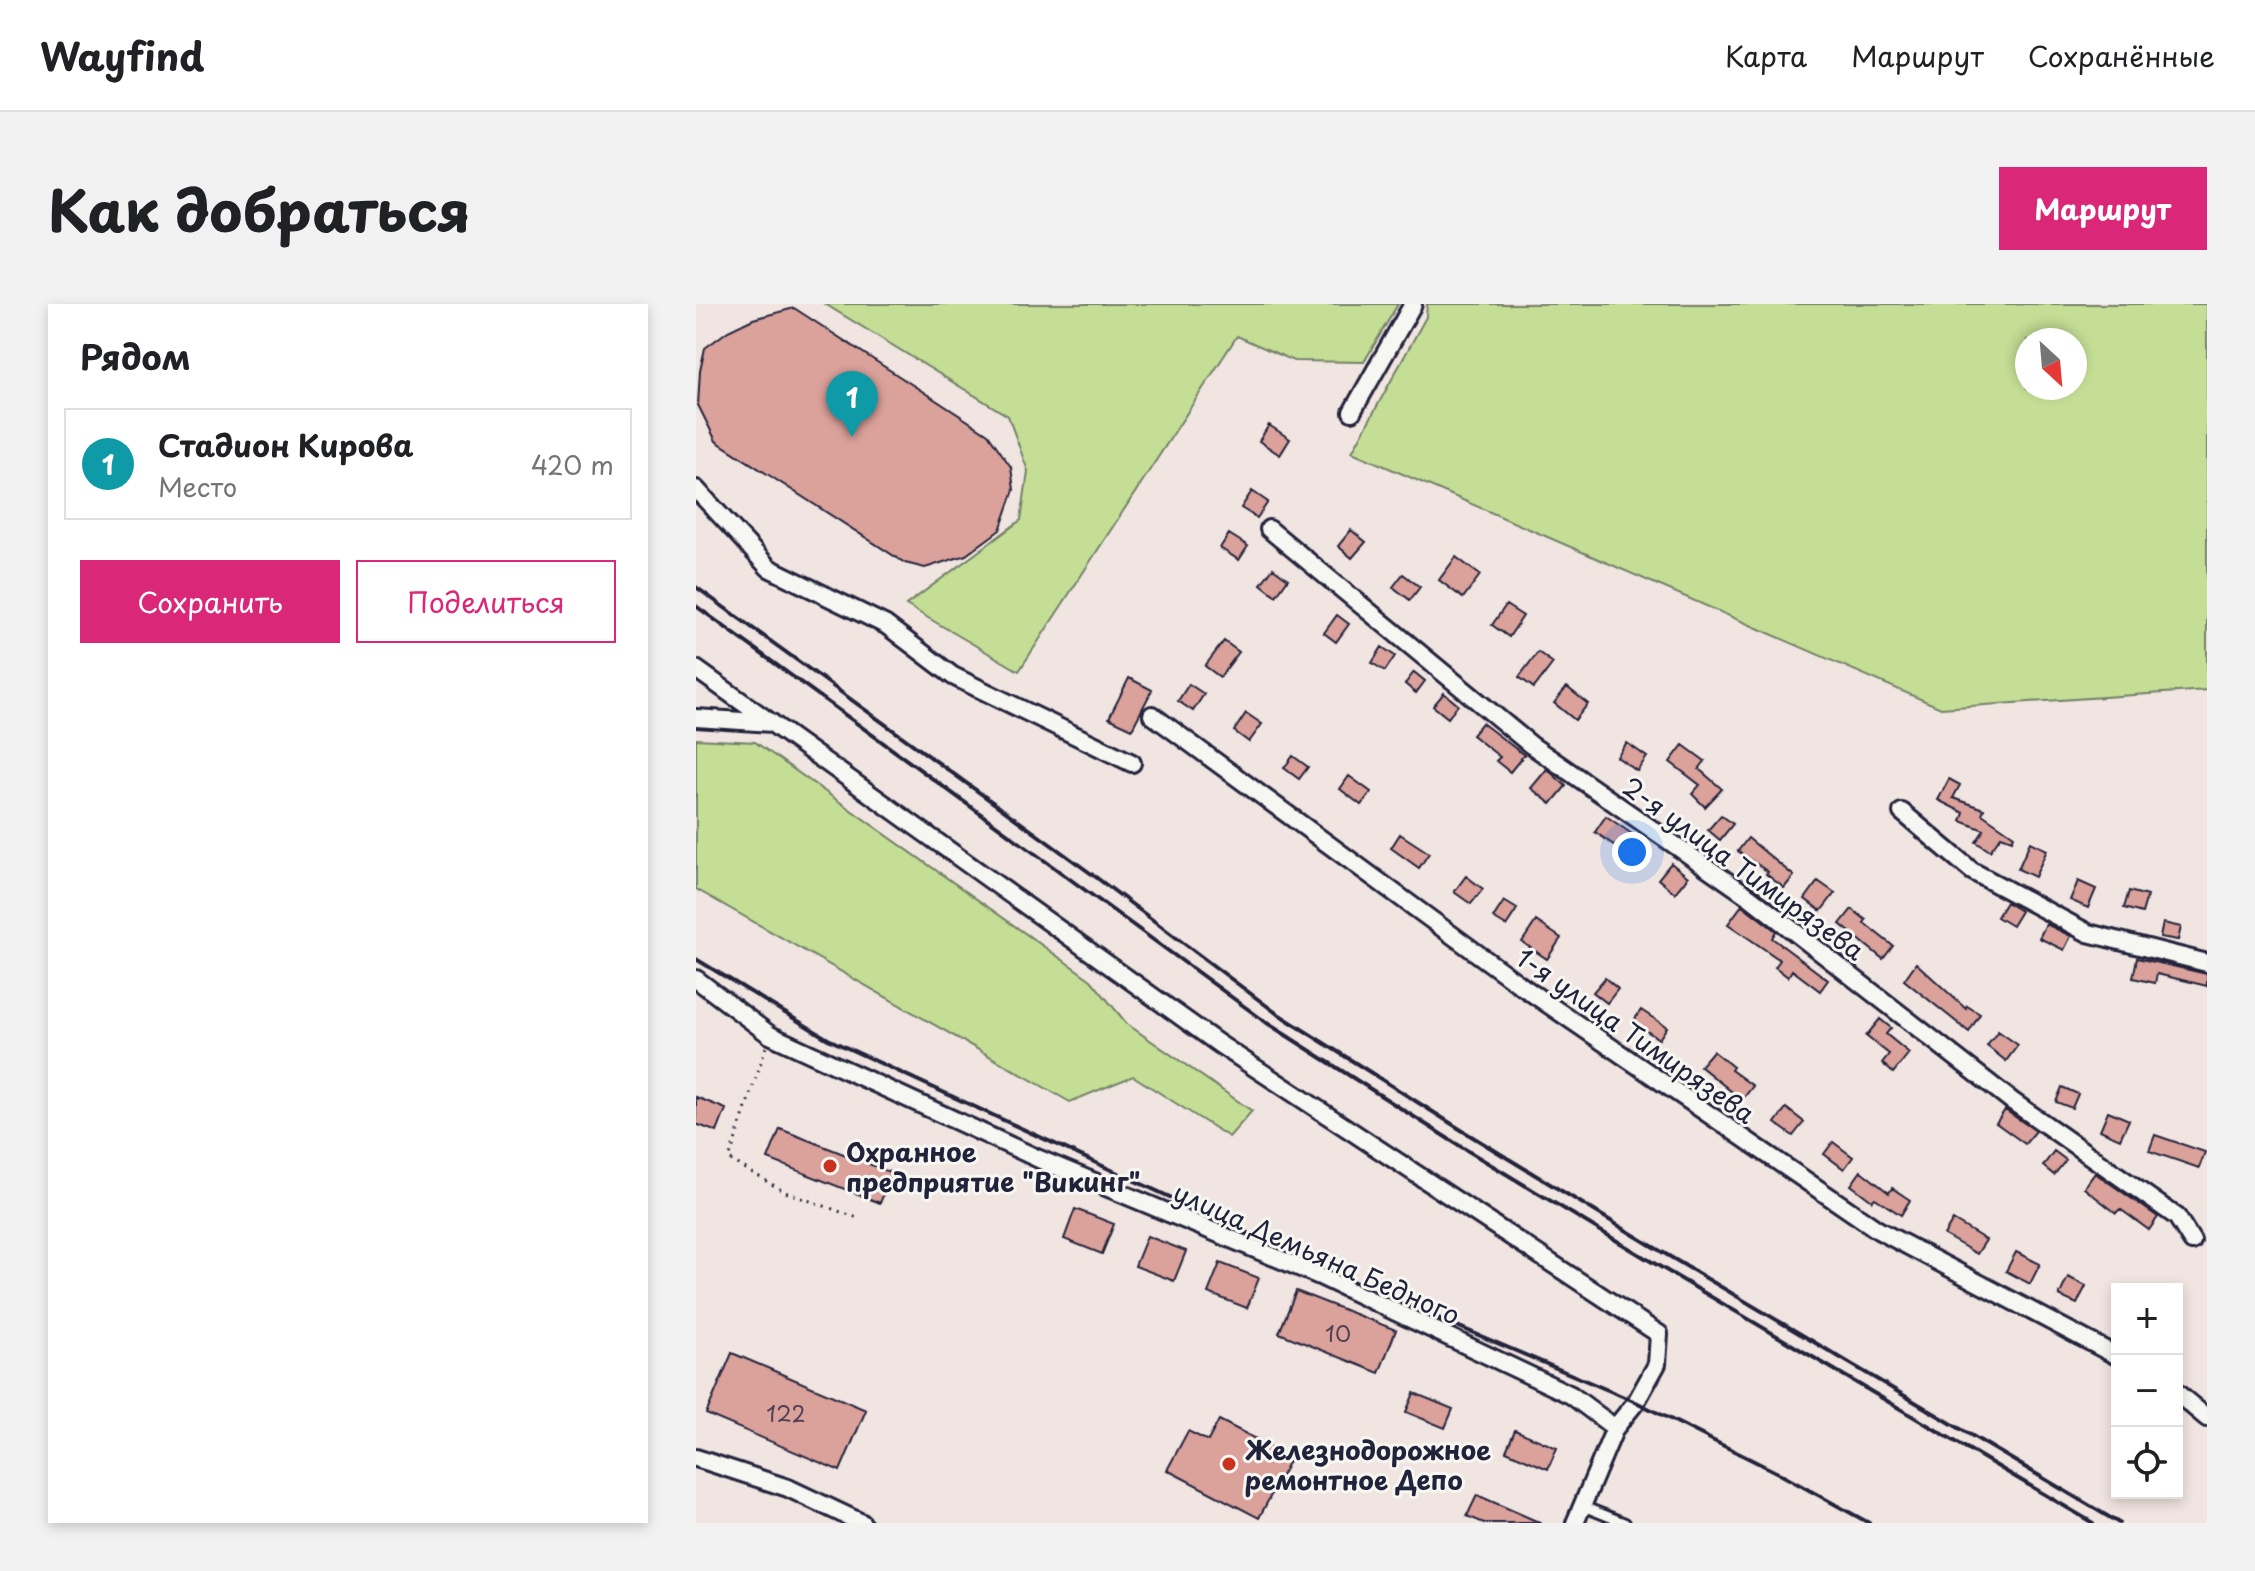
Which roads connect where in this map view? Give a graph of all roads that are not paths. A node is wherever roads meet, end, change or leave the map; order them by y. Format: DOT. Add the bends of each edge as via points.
graph roads {
  1 [pos="1413,304"];
  2 [pos="1352,412"];
  3 [pos="696,489"];
  4 [pos="1269,529"];
  5 [pos="696,669"];
  6 [pos="1152,715"];
  7 [pos="696,718"];
  8 [pos="774,724"];
  9 [pos="1132,763"];
  10 [pos="1902,812"];
  11 [pos="2207,963"];
  12 [pos="696,979"];
  13 [pos="2192,1241"];
  14 [pos="2115,1355"];
  15 [pos="2183,1398"];
  16 [pos="2207,1418"];
  17 [pos="1615,1428"];
  18 [pos="696,1458"];
  19 [pos="1582,1506"];
  20 [pos="862,1523"];
  21 [pos="1575,1523"];
  22 [pos="1625,1523"];
  1 -- 2 [label="street"];
  3 -- 9 [label="street" via="769,568 886,625 953,676"];
  4 -- 13 [label="street, 2-я улица Тимирязева" via="1531,745 1751,898 2012,1101 2177,1217"];
  5 -- 8 [label="street"];
  6 -- 14 [label="street, 1-я улица Тимирязева" via="1523,987 1878,1230"];
  7 -- 8 [label="street"];
  8 -- 17 [label="street" via="1219,1044 1659,1334 1657,1364"];
  10 -- 11 [label="street" via="1972,871 2088,933"];
  12 -- 17 [label="street, улица Демьяна Бедного" via="770,1035 1039,1159 1320,1276 1571,1395"];
  15 -- 16 [label="street"];
  17 -- 19 [label="street"];
  18 -- 20 [label="street" via="788,1488"];
  19 -- 21 [label="street"];
  19 -- 22 [label="lane"];
}
